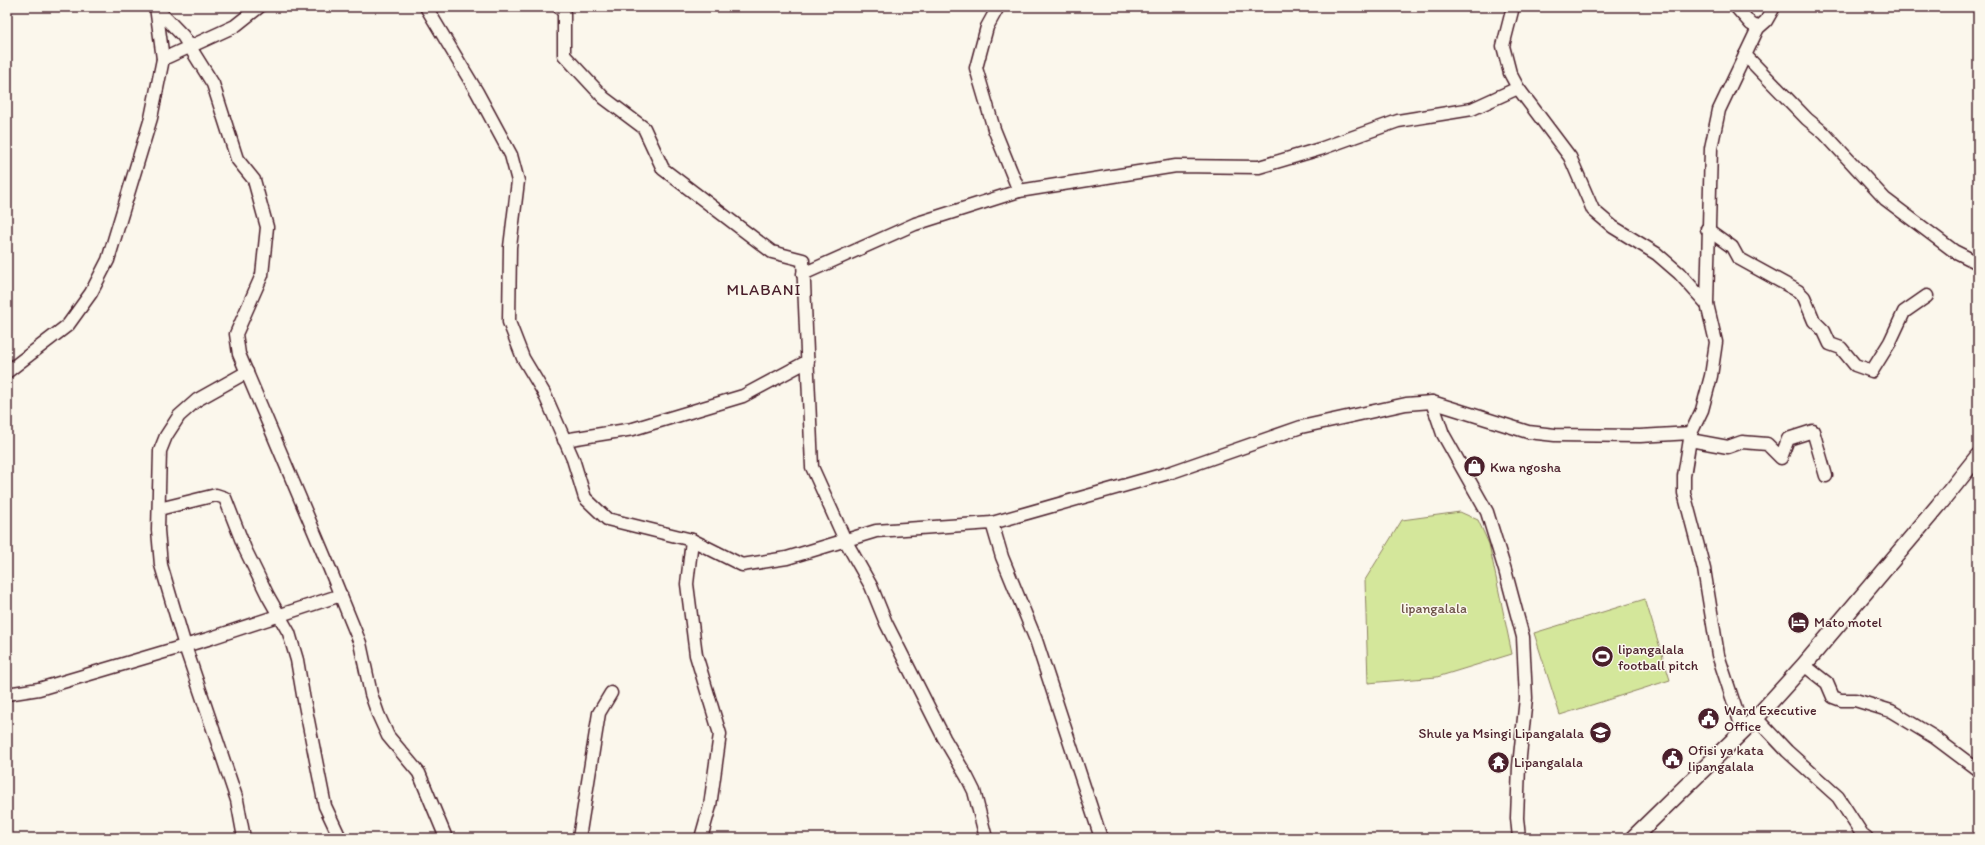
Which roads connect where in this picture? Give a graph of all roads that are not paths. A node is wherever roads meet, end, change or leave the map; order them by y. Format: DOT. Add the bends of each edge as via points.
graph roads {
  1 [pos="156,7"];
  2 [pos="259,7"];
  3 [pos="426,7"];
  4 [pos="998,7"];
  5 [pos="1513,7"];
  6 [pos="1736,7"];
  7 [pos="1774,7"];
  8 [pos="564,9"];
  9 [pos="1758,28"];
  10 [pos="190,48"];
  11 [pos="1745,55"];
  12 [pos="164,59"];
  13 [pos="1518,88"];
  14 [pos="1019,191"];
  15 [pos="1708,229"];
  16 [pos="1978,263"];
  17 [pos="804,274"];
  18 [pos="1927,296"];
  19 [pos="1707,304"];
  20 [pos="808,361"];
  21 [pos="7,372"];
  22 [pos="246,372"];
  23 [pos="1432,402"];
  24 [pos="1691,436"];
  25 [pos="564,440"];
  26 [pos="1978,456"];
  27 [pos="1826,476"];
  28 [pos="159,509"];
  29 [pos="992,523"];
  30 [pos="692,540"];
  31 [pos="845,540"];
  32 [pos="341,595"];
  33 [pos="280,615"];
  34 [pos="185,646"];
  35 [pos="1804,665"];
  36 [pos="610,693"];
  37 [pos="7,694"];
  38 [pos="1756,718"];
  39 [pos="1742,731"];
  40 [pos="1978,770"];
  41 [pos="244,838"];
  42 [pos="340,838"];
  43 [pos="446,838"];
  44 [pos="579,838"];
  45 [pos="701,838"];
  46 [pos="986,838"];
  47 [pos="1100,838"];
  48 [pos="1519,838"];
  49 [pos="1634,838"];
  50 [pos="1867,838"];
  1 -- 10 [label="street" via="183,36"];
  1 -- 12 [label="street"];
  2 -- 10 [label="street" via="235,26"];
  3 -- 25 [label="street" via="511,154 518,181 510,247 509,322 523,358 544,393"];
  4 -- 14 [label="street" via="987,27 976,68 994,129"];
  5 -- 13 [label="street" via="1503,46 1510,73"];
  6 -- 9 [label="street"];
  7 -- 9 [label="street" via="1766,21"];
  8 -- 17 [label="street" via="564,55 604,98 644,128 663,169 772,252 803,260"];
  9 -- 11 [label="street"];
  10 -- 12 [label="street"];
  10 -- 22 [label="street" via="214,84 238,159 254,180 267,227 262,276 236,334 239,354"];
  11 -- 15 [label="street" via="1719,110 1712,141"];
  11 -- 16 [label="street" via="1824,133 1885,199 1954,251"];
  12 -- 21 [label="street" via="151,118 108,260 91,293 68,325"];
  13 -- 14 [label="street" via="1472,108 1398,121 1320,149 1259,167 1176,166"];
  13 -- 19 [label="street" via="1570,156 1593,210 1613,227 1679,272"];
  14 -- 17 [label="street" via="915,224"];
  15 -- 18 [label="street" via="1732,247 1738,258 1798,291 1804,297 1814,321 1824,331 1830,344 1841,348 1855,366 1872,371 1904,312"];
  15 -- 19 [label="street"];
  17 -- 20 [label="street"];
  19 -- 24 [label="street" via="1716,342 1702,410"];
  20 -- 25 [label="street" via="743,396 633,429"];
  20 -- 31 [label="street" via="812,467"];
  22 -- 28 [label="street" via="197,400 179,416 166,436 160,451"];
  22 -- 32 [label="street"];
  23 -- 24 [label="street" via="1528,432 1590,437"];
  23 -- 29 [label="street" via="1406,404 1301,427 1172,472"];
  23 -- 48 [label="street" via="1443,434 1487,512 1522,637 1526,698 1517,818"];
  24 -- 27 [label="street" via="1728,447 1742,442 1768,444 1781,458 1788,439 1813,431"];
  24 -- 39 [label="street" via="1684,476 1684,493 1704,570 1718,655"];
  25 -- 30 [label="street" via="585,498 607,519"];
  26 -- 35 [label="main road"];
  28 -- 33 [label="street" via="216,495 226,498 245,549"];
  28 -- 34 [label="street" via="161,564"];
  29 -- 31 [label="street" via="876,531"];
  29 -- 47 [label="street" via="1002,557 1036,640"];
  30 -- 31 [label="street" via="742,565 787,558"];
  30 -- 45 [label="street" via="687,584 696,655 720,734 710,806"];
  31 -- 46 [label="street" via="871,586 886,623 944,738 974,791"];
  32 -- 33 [label="street"];
  32 -- 43 [label="street" via="360,643 378,714 388,736 419,773"];
  33 -- 34 [label="street"];
  33 -- 42 [label="street" via="298,660 302,695 325,806"];
  34 -- 37 [label="street" via="39,689"];
  34 -- 41 [label="street" via="237,800"];
  35 -- 38 [label="main road"];
  35 -- 40 [label="street" via="1827,683 1833,697 1855,700 1891,712 1934,737"];
  36 -- 44 [label="street" via="599,713"];
  38 -- 39 [label="main road"];
  38 -- 50 [label="street" via="1787,751 1838,797"];
  39 -- 49 [label="main road"];
}
